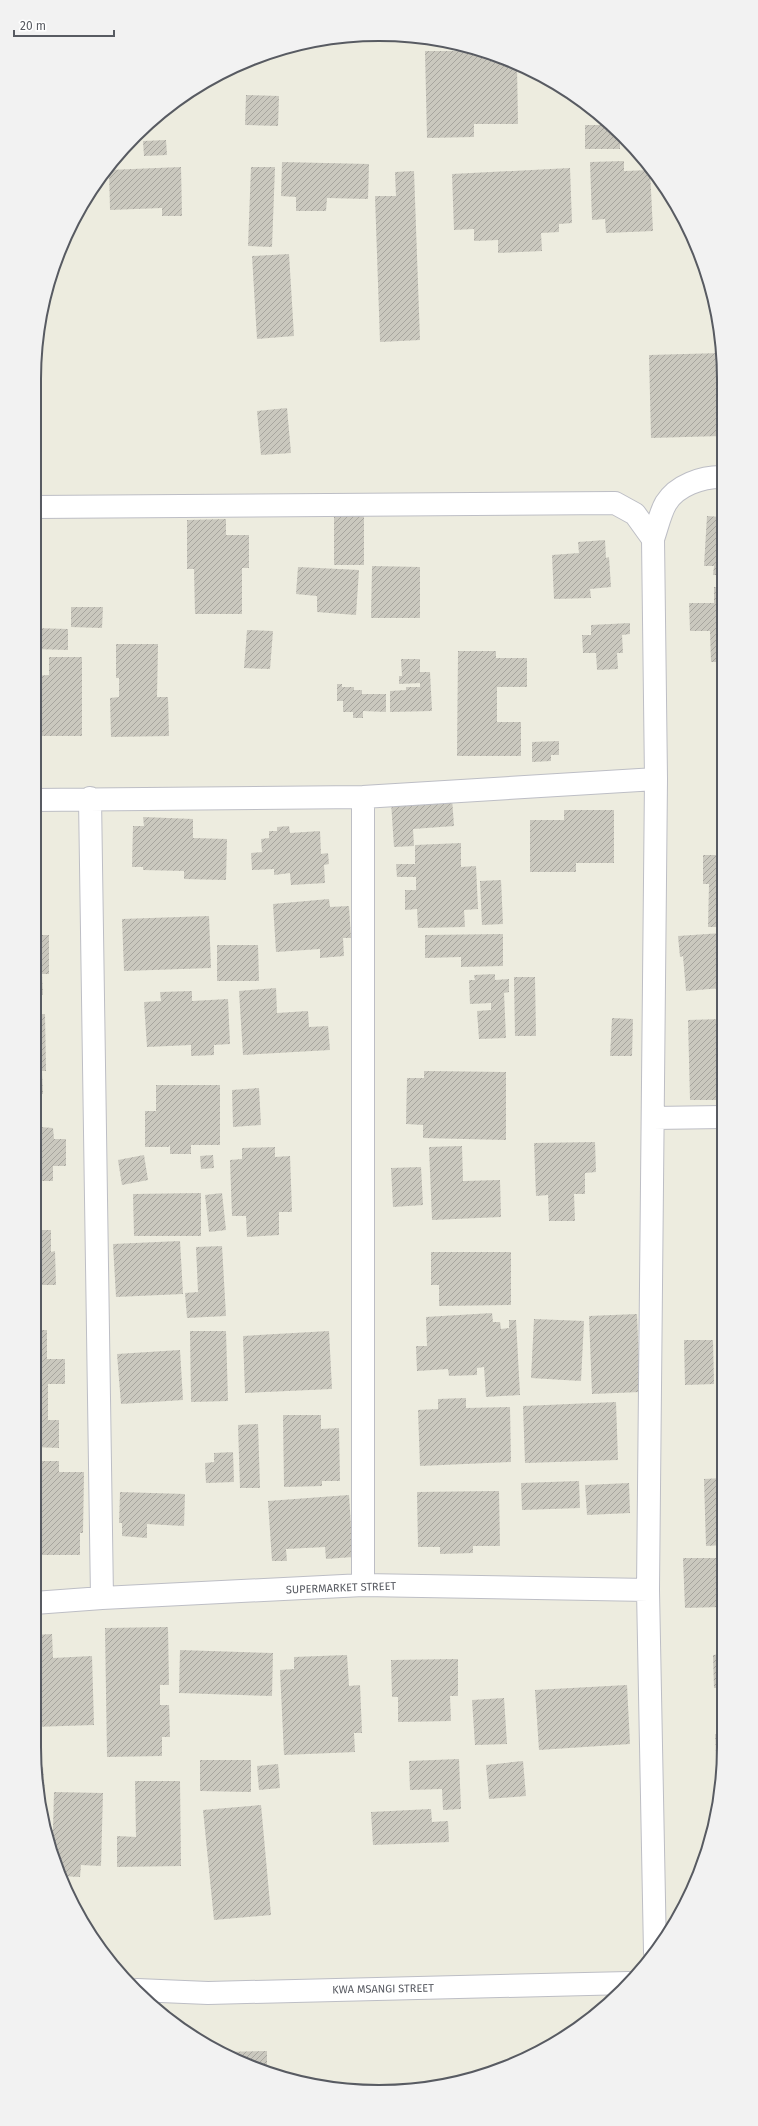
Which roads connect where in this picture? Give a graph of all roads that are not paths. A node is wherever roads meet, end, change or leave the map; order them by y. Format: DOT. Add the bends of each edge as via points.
graph roads {
  1 [pos="717,478"];
  2 [pos="41,507"];
  3 [pos="653,539"];
  4 [pos="656,779"];
  5 [pos="363,797"];
  6 [pos="90,798"];
  7 [pos="41,800"];
  8 [pos="717,1117"];
  9 [pos="653,1118"];
  10 [pos="363,1585"];
  11 [pos="648,1590"];
  12 [pos="102,1598"];
  13 [pos="41,1602"];
  14 [pos="655,1942"];
  15 [pos="620,1984"];
  16 [pos="145,1990"];
  1 -- 3 [label="street" via="697,480 680,489 666,503"];
  2 -- 3 [label="street" via="615,503 635,514"];
  3 -- 4 [label="street"];
  4 -- 5 [label="street"];
  4 -- 9 [label="street"];
  5 -- 6 [label="street"];
  5 -- 10 [label="street"];
  6 -- 7 [label="street"];
  6 -- 12 [label="street"];
  8 -- 9 [label="street"];
  9 -- 11 [label="street"];
  10 -- 11 [label="street, SUPERMARKET STREET"];
  10 -- 12 [label="street, SUPERMARKET STREET"];
  11 -- 14 [label="street"];
  12 -- 13 [label="street, SUPERMARKET STREET"];
  15 -- 16 [label="street, KWA MSANGI STREET" via="208,1993"];
}
